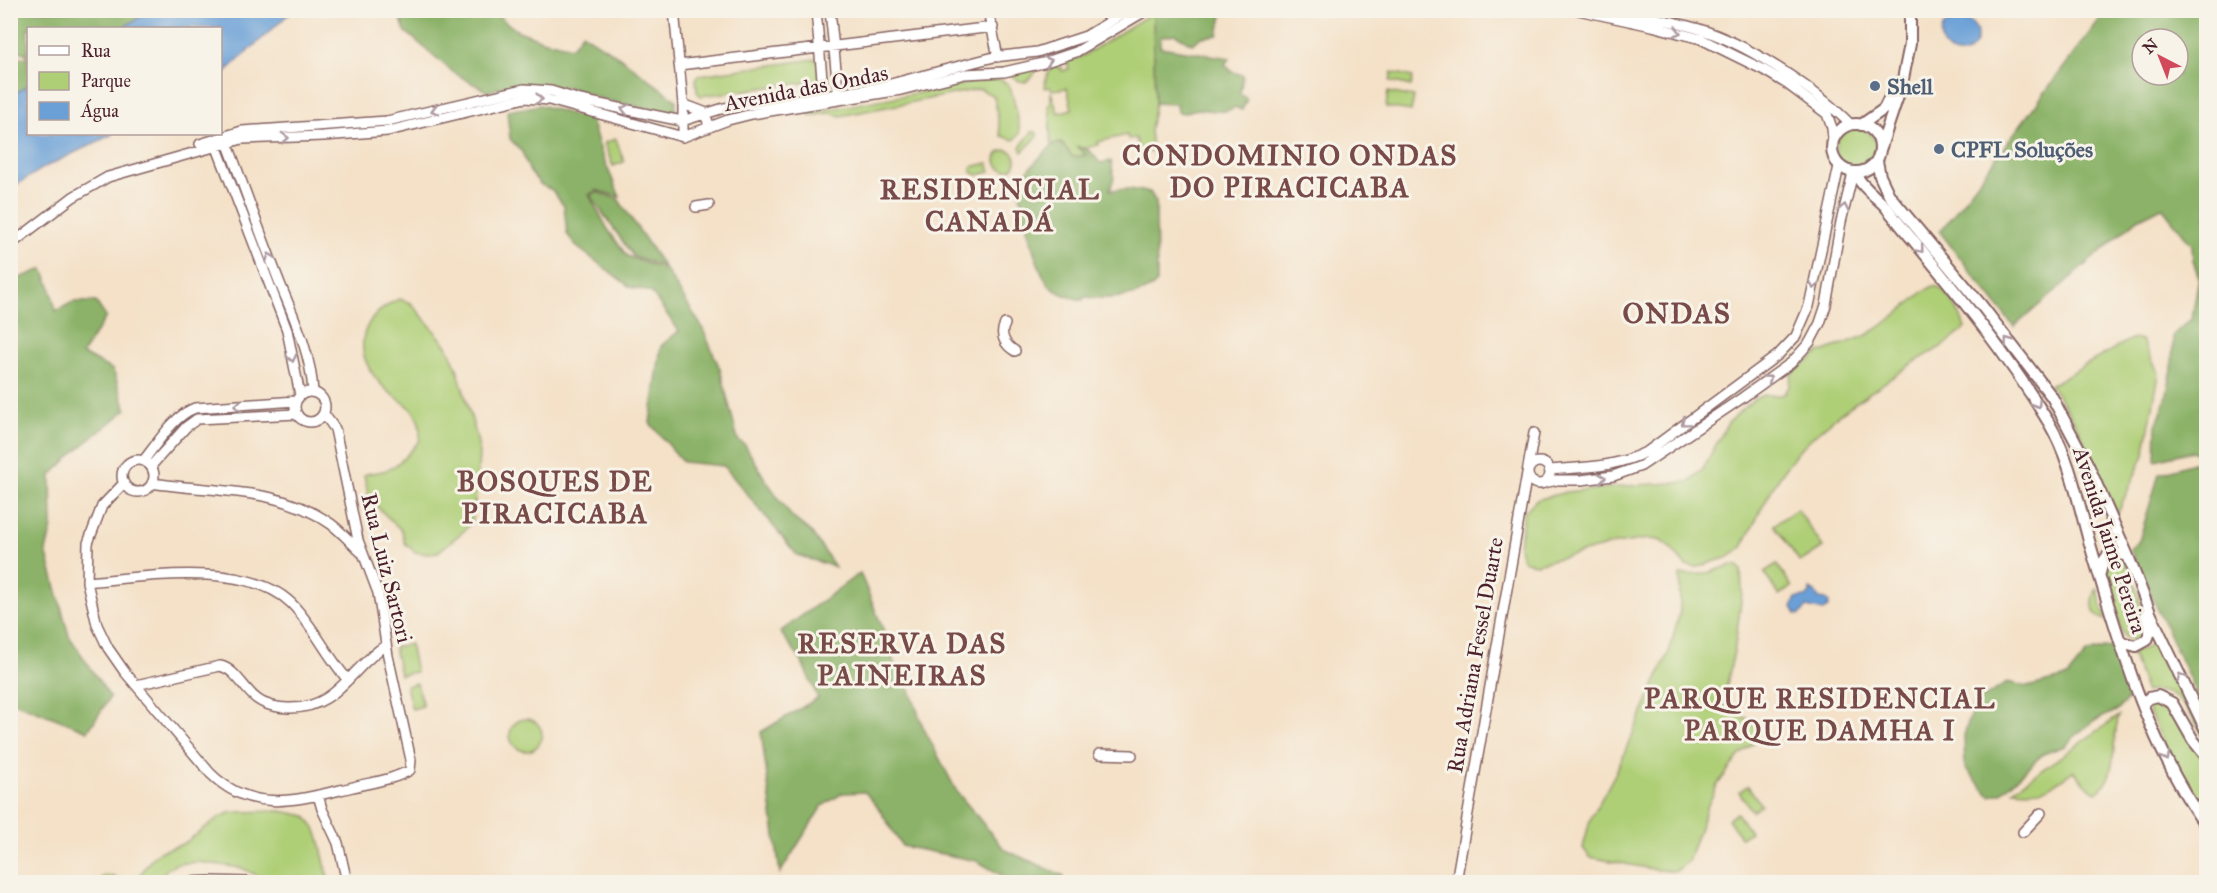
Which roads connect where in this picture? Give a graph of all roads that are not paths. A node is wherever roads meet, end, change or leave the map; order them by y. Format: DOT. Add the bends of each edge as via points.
graph roads {
  1 [pos="674,10"];
  2 [pos="816,10"];
  3 [pos="830,10"];
  4 [pos="988,10"];
  5 [pos="1129,10"];
  6 [pos="1147,10"];
  7 [pos="1578,10"];
  8 [pos="1622,10"];
  9 [pos="1904,10"];
  10 [pos="1910,10"];
  11 [pos="993,27"];
  12 [pos="1709,43"];
  13 [pos="833,46"];
  14 [pos="819,48"];
  15 [pos="1037,52"];
  16 [pos="1756,54"];
  17 [pos="996,57"];
  18 [pos="679,65"];
  19 [pos="1004,72"];
  20 [pos="991,73"];
  21 [pos="838,98"];
  22 [pos="824,99"];
  23 [pos="683,104"];
  24 [pos="704,112"];
  25 [pos="682,121"];
  26 [pos="1856,125"];
  27 [pos="708,128"];
  28 [pos="683,137"];
  29 [pos="1833,140"];
  30 [pos="227,142"];
  31 [pos="216,145"];
  32 [pos="1879,156"];
  33 [pos="148,165"];
  34 [pos="1839,166"];
  35 [pos="1854,173"];
  36 [pos="709,205"];
  37 [pos="696,207"];
  38 [pos="10,245"];
  39 [pos="281,287"];
  40 [pos="271,290"];
  41 [pos="1005,324"];
  42 [pos="298,326"];
  43 [pos="287,330"];
  44 [pos="1015,351"];
  45 [pos="313,392"];
  46 [pos="298,398"];
  47 [pos="297,414"];
  48 [pos="324,414"];
  49 [pos="1534,433"];
  50 [pos="147,463"];
  51 [pos="1527,470"];
  52 [pos="1549,470"];
  53 [pos="124,483"];
  54 [pos="152,483"];
  55 [pos="1544,483"];
  56 [pos="353,518"];
  57 [pos="332,525"];
  58 [pos="364,556"];
  59 [pos="2128,556"];
  60 [pos="2100,574"];
  61 [pos="87,582"];
  62 [pos="2142,595"];
  63 [pos="2121,642"];
  64 [pos="386,645"];
  65 [pos="348,680"];
  66 [pos="136,686"];
  67 [pos="2143,703"];
  68 [pos="2206,730"];
  69 [pos="1099,754"];
  70 [pos="1132,755"];
  71 [pos="2206,756"];
  72 [pos="318,795"];
  73 [pos="2041,813"];
  74 [pos="2204,820"];
  75 [pos="2023,832"];
  76 [pos="188,882"];
  77 [pos="248,882"];
  78 [pos="347,882"];
  79 [pos="1455,882"];
  1 -- 18 [label="street"];
  2 -- 14 [label="street"];
  3 -- 13 [label="street"];
  4 -- 11 [label="street"];
  5 -- 15 [label="street, Avenida das Ondas" via="1086,36"];
  19 -- 6 [label="street, Avenida das Ondas, one-way" via="1076,52"];
  7 -- 12 [label="street, one-way"];
  8 -- 16 [label="street" via="1706,31"];
  9 -- 26 [label="main road" via="1904,40 1894,92 1884,109"];
  10 -- 32 [label="main road" via="1910,44 1902,84"];
  11 -- 13 [label="street"];
  11 -- 17 [label="street"];
  12 -- 16 [label="street" via="1716,40"];
  12 -- 29 [label="street" via="1770,74 1820,107 1827,114"];
  13 -- 14 [label="street"];
  13 -- 21 [label="street"];
  14 -- 18 [label="street"];
  14 -- 22 [label="street"];
  15 -- 17 [label="street, Avenida das Ondas"];
  15 -- 19 [label="street" via="1016,59"];
  16 -- 26 [label="street"];
  17 -- 20 [label="street" via="997,68"];
  17 -- 21 [label="street, Avenida das Ondas"];
  18 -- 23 [label="street"];
  19 -- 20 [label="street, Avenida das Ondas"];
  20 -- 21 [label="street, Avenida das Ondas" via="965,74 902,90"];
  21 -- 22 [label="street, Avenida das Ondas"];
  22 -- 24 [label="street, Avenida das Ondas" via="756,102"];
  22 -- 27 [label="street, Avenida das Ondas"];
  23 -- 24 [label="street, Avenida das Ondas"];
  23 -- 25 [label="street"];
  24 -- 25 [label="street, Avenida das Ondas"];
  24 -- 27 [label="street"];
  25 -- 28 [label="street"];
  25 -- 33 [label="street, one-way" via="551,91 524,89 387,121 242,131"];
  26 -- 29 [label="main road" via="1840,130"];
  26 -- 32 [label="main road" via="1868,127 1878,137"];
  27 -- 28 [label="street, Avenida das Ondas"];
  30 -- 28 [label="street, one-way" via="388,130 525,98 549,100"];
  29 -- 34 [label="main road" via="1833,158"];
  30 -- 31 [label="street"];
  39 -- 30 [label="street, one-way"];
  31 -- 33 [label="street"];
  31 -- 40 [label="street"];
  32 -- 35 [label="main road" via="1868,170"];
  59 -- 32 [label="main road, Avenida Jaime Pereira, one-way" via="2088,465 2052,398 1982,306 1889,195 1880,176"];
  33 -- 38 [label="street" via="93,184"];
  34 -- 35 [label="main road"];
  34 -- 52 [label="street, one-way" via="1809,306 1802,326 1789,344 1648,451 1619,464"];
  55 -- 35 [label="street, one-way" via="1613,476 1641,466 1791,363 1810,342 1826,305"];
  35 -- 60 [label="main road, Avenida Jaime Pereira, one-way" via="1968,306 2049,423 2071,470"];
  36 -- 37 [label="street"];
  39 -- 40 [label="street"];
  39 -- 42 [label="street"];
  40 -- 43 [label="street"];
  41 -- 44 [label="street" via="1005,342"];
  42 -- 43 [label="street"];
  42 -- 45 [label="street"];
  43 -- 46 [label="street, one-way"];
  45 -- 46 [label="street"];
  45 -- 48 [label="street" via="324,398"];
  46 -- 47 [label="street"];
  46 -- 50 [label="street, one-way" via="188,411 175,422"];
  47 -- 48 [label="street" via="312,422"];
  47 -- 50 [label="street" via="197,419"];
  48 -- 56 [label="street, Rua Luiz Sartori" via="339,442"];
  49 -- 51 [label="street, Rua Adriana Fessel Duarte"];
  50 -- 53 [label="street" via="134,460 126,465"];
  50 -- 54 [label="street" via="154,474"];
  51 -- 52 [label="street" via="1537,463 1545,464"];
  51 -- 55 [label="street" via="1533,483"];
  51 -- 79 [label="street, Rua Adriana Fessel Duarte"];
  52 -- 55 [label="street" via="1550,476"];
  53 -- 54 [label="street" via="131,490 141,491"];
  53 -- 61 [label="street" via="102,506 92,530"];
  54 -- 57 [label="street" via="259,494 301,506"];
  56 -- 57 [label="street" via="346,524"];
  56 -- 58 [label="street, Rua Luiz Sartori"];
  57 -- 58 [label="street"];
  58 -- 64 [label="street, Rua Luiz Sartori" via="378,593"];
  59 -- 60 [label="main road" via="2110,554 2103,560"];
  59 -- 62 [label="main road, Avenida Jaime Pereira"];
  60 -- 63 [label="main road, Avenida Jaime Pereira"];
  61 -- 65 [label="street" via="203,573 259,584 290,602"];
  61 -- 66 [label="street" via="97,625 108,648"];
  62 -- 63 [label="main road" via="2150,632 2147,640 2136,646"];
  68 -- 62 [label="main road, Avenida Jaime Pereira, one-way"];
  63 -- 67 [label="main road, Avenida Jaime Pereira"];
  64 -- 65 [label="street"];
  64 -- 72 [label="street, Rua Luiz Sartori" via="410,770"];
  65 -- 66 [label="street" via="324,701 296,709 257,700 230,670 220,666"];
  66 -- 72 [label="street" via="226,787 250,798 276,802"];
  67 -- 71 [label="main road" via="2158,696 2172,704"];
  67 -- 74 [label="main road, Avenida Jaime Pereira, one-way" via="2155,735"];
  69 -- 70 [label="street"];
  72 -- 78 [label="street" via="338,843"];
  73 -- 75 [label="street"];
  76 -- 77 [label="street"];
}
